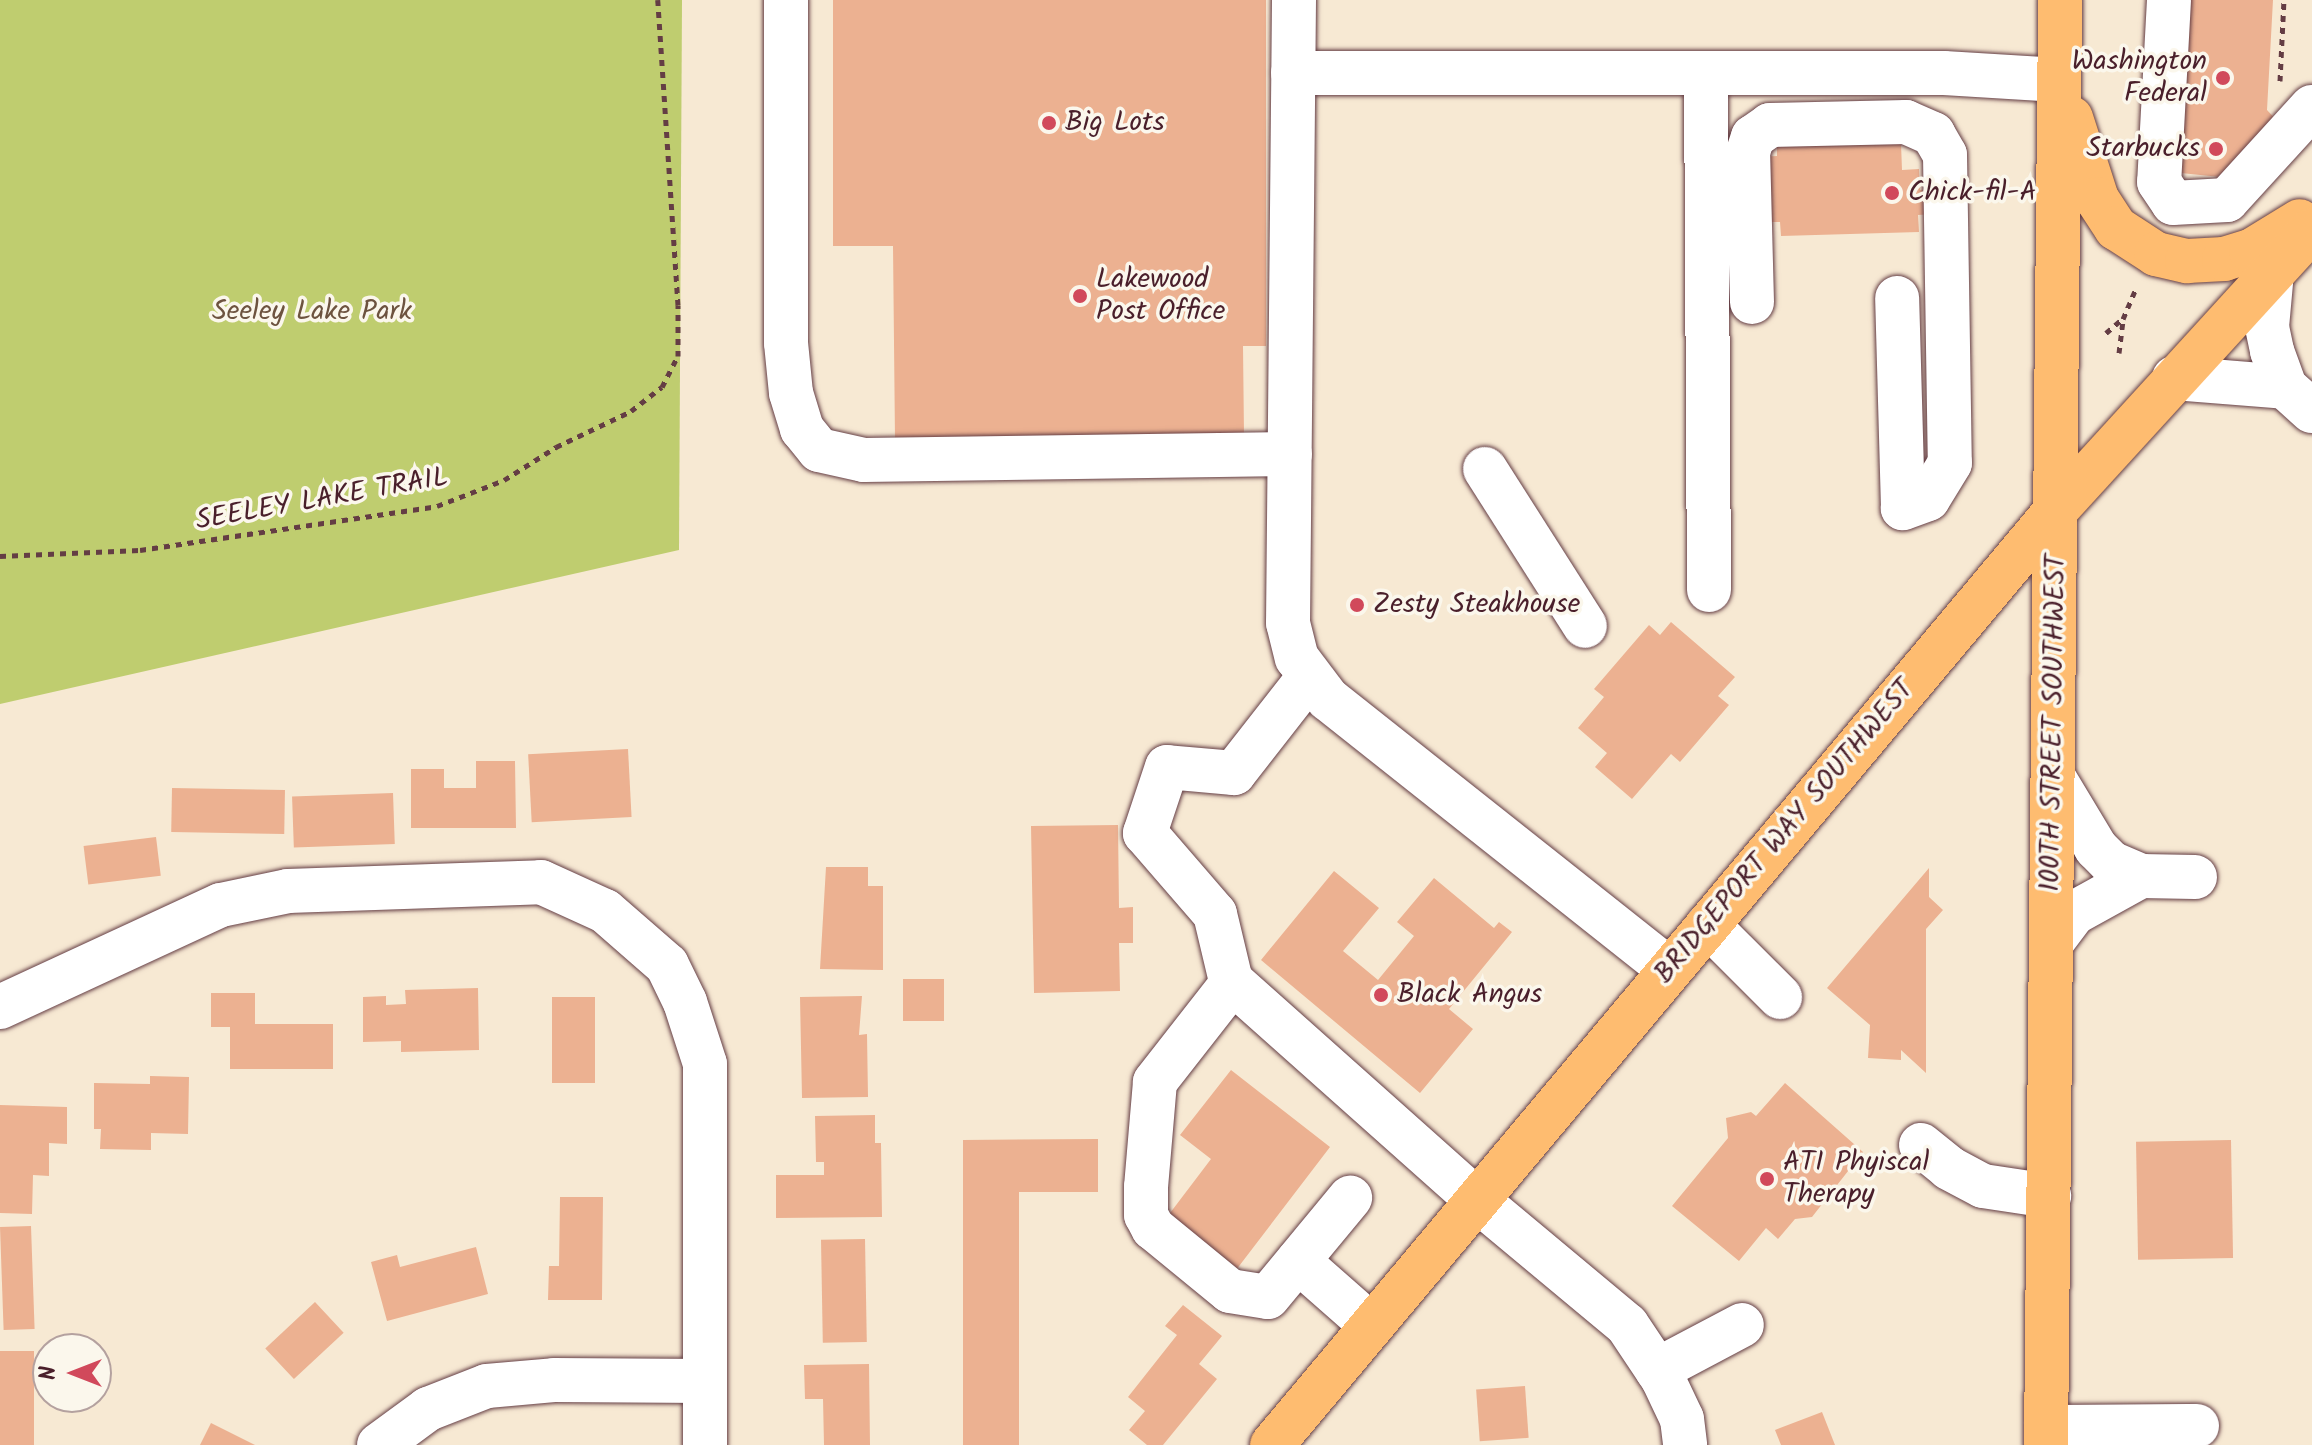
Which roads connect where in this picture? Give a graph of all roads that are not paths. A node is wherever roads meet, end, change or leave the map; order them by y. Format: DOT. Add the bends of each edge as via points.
graph roads {
  1 [pos="786,0"];
  2 [pos="1294,0"];
  3 [pos="2060,0"];
  4 [pos="2169,0"];
  5 [pos="1293,73"];
  6 [pos="1706,73"];
  7 [pos="2059,80"];
  8 [pos="2296,101"];
  9 [pos="2312,212"];
  10 [pos="2312,230"];
  11 [pos="2272,272"];
  12 [pos="1897,298"];
  13 [pos="1752,302"];
  14 [pos="2174,378"];
  15 [pos="2298,399"];
  16 [pos="1290,454"];
  17 [pos="1485,469"];
  18 [pos="2057,509"];
  19 [pos="1709,590"];
  20 [pos="1585,626"];
  21 [pos="1309,677"];
  22 [pos="2054,778"];
  23 [pos="2141,876"];
  24 [pos="2195,877"];
  25 [pos="1708,925"];
  26 [pos="2052,942"];
  27 [pos="1670,970"];
  28 [pos="1233,982"];
  29 [pos="1780,997"];
  30 [pos="0,1007"];
  31 [pos="1921,1145"];
  32 [pos="2049,1196"];
  33 [pos="1350,1198"];
  34 [pos="1477,1200"];
  35 [pos="1298,1261"];
  36 [pos="1742,1325"];
  37 [pos="1372,1326"];
  38 [pos="1657,1370"];
  39 [pos="705,1381"];
  40 [pos="2197,1426"];
  41 [pos="2046,1436"];
  42 [pos="379,1445"];
  43 [pos="705,1445"];
  44 [pos="1272,1445"];
  45 [pos="1685,1445"];
  1 -- 16 [label="street" via="786,343 798,417 819,450 864,460"];
  2 -- 5 [label="street"];
  3 -- 7 [label="main road, 100TH STREET SOUTHWEST"];
  4 -- 8 [label="street" via="2159,182 2173,203 2227,200"];
  5 -- 6 [label="street"];
  5 -- 16 [label="street"];
  6 -- 7 [label="street" via="1944,73"];
  6 -- 19 [label="street"];
  7 -- 9 [label="main road" via="2097,199 2133,243 2187,261 2224,259 2251,251"];
  7 -- 18 [label="main road, 100TH STREET SOUTHWEST"];
  10 -- 11 [label="main road, BRIDGEPORT WAY SOUTHWEST"];
  11 -- 14 [label="main road, BRIDGEPORT WAY SOUTHWEST"];
  11 -- 15 [label="street" via="2267,327"];
  12 -- 13 [label="street" via="1903,508 1928,499 1950,463 1945,155 1933,134 1906,122 1770,125 1753,137 1748,152"];
  14 -- 15 [label="street"];
  14 -- 18 [label="main road, BRIDGEPORT WAY SOUTHWEST"];
  16 -- 21 [label="street" via="1288,623 1297,658"];
  17 -- 20 [label="street"];
  18 -- 22 [label="main road, 100TH STREET SOUTHWEST"];
  18 -- 25 [label="main road, BRIDGEPORT WAY SOUTHWEST"];
  21 -- 27 [label="street" via="1328,699"];
  21 -- 28 [label="street" via="1234,773 1167,767 1145,833 1215,914"];
  22 -- 23 [label="street" via="2096,848 2111,863"];
  22 -- 26 [label="main road, 100TH STREET SOUTHWEST"];
  23 -- 24 [label="street"];
  23 -- 26 [label="street" via="2074,913"];
  25 -- 27 [label="main road, BRIDGEPORT WAY SOUTHWEST"];
  25 -- 29 [label="street"];
  26 -- 32 [label="main road, 100TH STREET SOUTHWEST"];
  27 -- 34 [label="main road, BRIDGEPORT WAY SOUTHWEST"];
  28 -- 34 [label="street"];
  28 -- 35 [label="street" via="1155,1082 1146,1215 1153,1228 1230,1291 1252,1298 1268,1297"];
  30 -- 39 [label="street" via="221,905 288,891 541,882 573,892 640,937 667,965 705,1064"];
  31 -- 32 [label="street" via="1983,1186"];
  32 -- 41 [label="main road, 100TH STREET SOUTHWEST"];
  33 -- 35 [label="street"];
  34 -- 37 [label="main road, BRIDGEPORT WAY SOUTHWEST"];
  34 -- 38 [label="street" via="1627,1325"];
  35 -- 37 [label="street"];
  36 -- 38 [label="street"];
  37 -- 44 [label="main road, BRIDGEPORT WAY SOUTHWEST"];
  38 -- 45 [label="street" via="1682,1419"];
  39 -- 42 [label="street" via="554,1380 487,1386 428,1409"];
  39 -- 43 [label="street"];
  40 -- 41 [label="street"];
}
